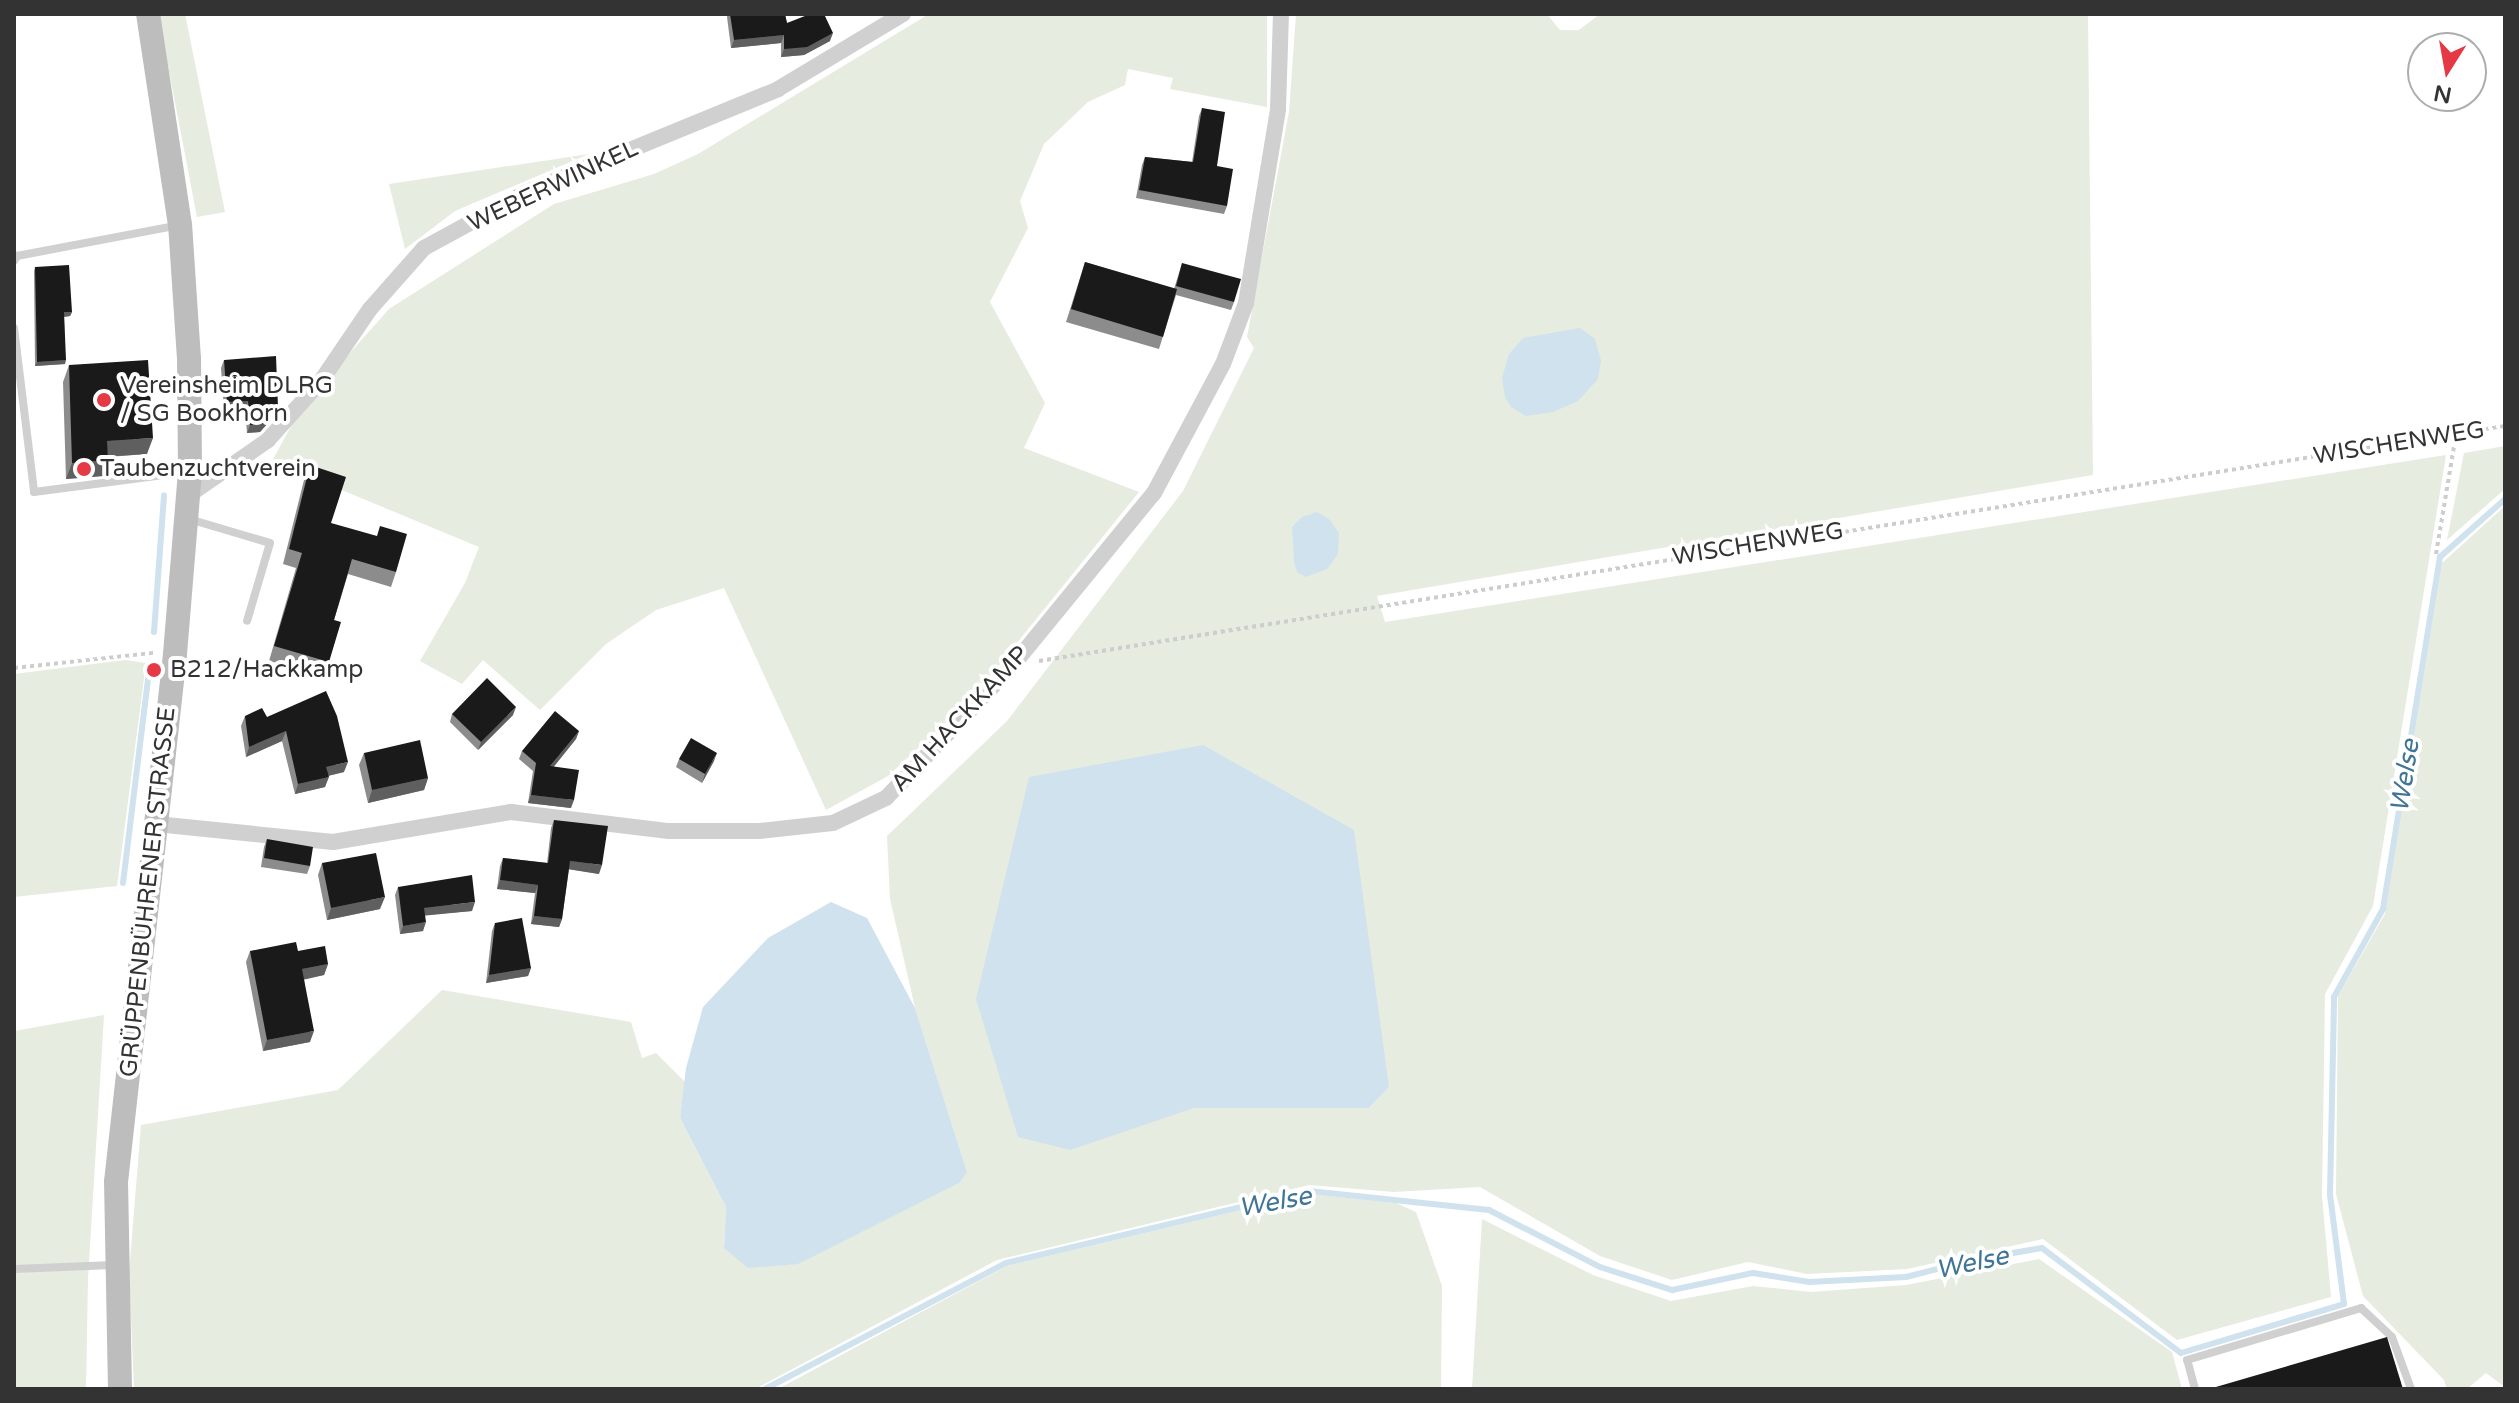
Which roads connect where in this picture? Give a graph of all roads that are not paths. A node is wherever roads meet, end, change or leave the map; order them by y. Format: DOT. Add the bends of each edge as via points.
graph roads {
  1 [pos="148,14"];
  2 [pos="903,14"];
  3 [pos="1281,14"];
  4 [pos="180,225"];
  5 [pos="14,261"];
  6 [pos="14,328"];
  7 [pos="189,495"];
  8 [pos="247,621"];
  9 [pos="156,824"];
  10 [pos="118,1264"];
  11 [pos="14,1269"];
  12 [pos="120,1389"];
  13 [pos="2195,1389"];
  14 [pos="2411,1389"];
  1 -- 4 [label="main road, GRÜPPENBÜHRENER STRASSE"];
  2 -- 7 [label="street, WEBERWINKEL" via="778,89 525,193 424,248 268,440"];
  3 -- 9 [label="street, AM HACKKAMP" via="1276,124 1246,303 1223,364 1154,493 1013,665 886,798 833,823 759,831 669,831 511,812 333,842"];
  4 -- 5 [label="lane" via="17,256"];
  4 -- 7 [label="main road, GRÜPPENBÜHRENER STRASSE" via="189,359"];
  6 -- 7 [label="lane" via="34,492"];
  7 -- 8 [label="lane" via="270,543"];
  7 -- 9 [label="main road, GRÜPPENBÜHRENER STRASSE"];
  9 -- 10 [label="main road, GRÜPPENBÜHRENER STRASSE" via="116,1182"];
  10 -- 11 [label="lane"];
  10 -- 12 [label="main road, GRÜPPENBÜHRENER STRASSE"];
  13 -- 14 [label="lane" via="2186,1355 2361,1308 2392,1337"];
}
